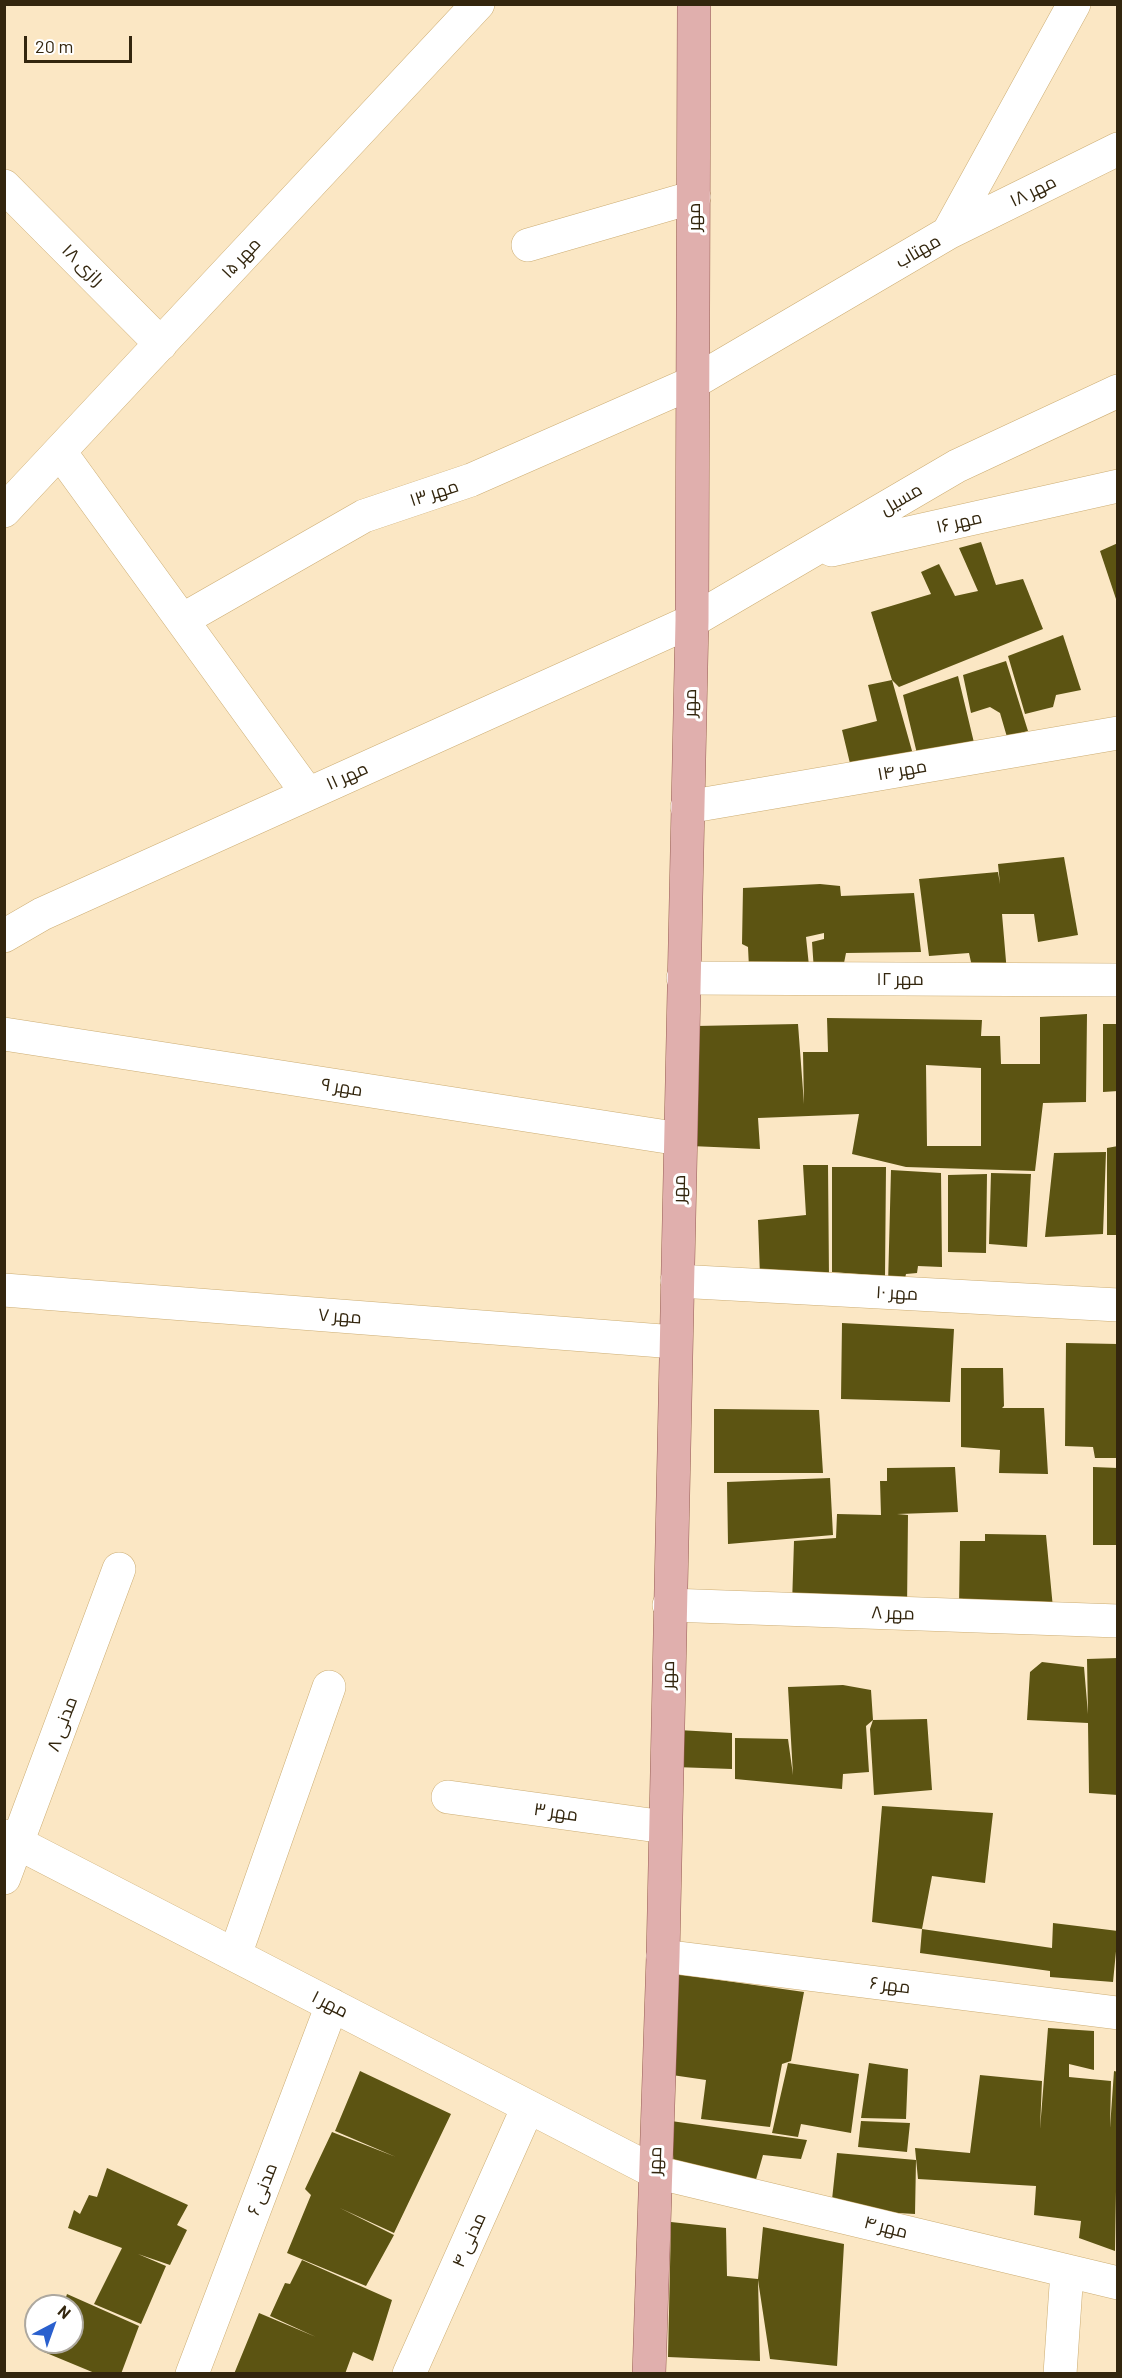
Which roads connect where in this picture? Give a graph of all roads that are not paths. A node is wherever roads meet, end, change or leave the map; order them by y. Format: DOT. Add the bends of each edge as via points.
graph roads {
  1 [pos="478,4"];
  2 [pos="694,4"];
  3 [pos="1074,4"];
  4 [pos="1118,149"];
  5 [pos="4,186"];
  6 [pos="694,197"];
  7 [pos="948,233"];
  8 [pos="528,245"];
  9 [pos="161,344"];
  10 [pos="694,382"];
  11 [pos="1118,392"];
  12 [pos="60,452"];
  13 [pos="1118,486"];
  14 [pos="4,511"];
  15 [pos="800,558"];
  16 [pos="182,620"];
  17 [pos="692,621"];
  18 [pos="1118,733"];
  19 [pos="308,794"];
  20 [pos="687,807"];
  21 [pos="4,936"];
  22 [pos="683,978"];
  23 [pos="1118,980"];
  24 [pos="4,1034"];
  25 [pos="680,1139"];
  26 [pos="677,1281"];
  27 [pos="4,1290"];
  28 [pos="1118,1305"];
  29 [pos="675,1342"];
  30 [pos="119,1569"];
  31 [pos="669,1605"];
  32 [pos="1118,1621"];
  33 [pos="329,1687"];
  34 [pos="448,1797"];
  35 [pos="665,1827"];
  36 [pos="11,1839"];
  37 [pos="4,1878"];
  38 [pos="235,1955"];
  39 [pos="663,1956"];
  40 [pos="332,2005"];
  41 [pos="1118,2013"];
  42 [pos="528,2107"];
  43 [pos="655,2172"];
  44 [pos="1067,2271"];
  45 [pos="1118,2283"];
  46 [pos="192,2373"];
  47 [pos="409,2373"];
  48 [pos="649,2373"];
  49 [pos="1060,2373"];
  1 -- 9 [label="street, مهر ۱۵"];
  2 -- 6 [label="main road, مهر"];
  3 -- 7 [label="street, مهتاب"];
  4 -- 7 [label="street, مهر ۱۸"];
  5 -- 9 [label="street, رازی ۱۸"];
  6 -- 8 [label="street"];
  6 -- 10 [label="main road, مهر"];
  7 -- 10 [label="street, مهتاب"];
  9 -- 12 [label="street, مهر ۱۵"];
  10 -- 16 [label="street, مهر ۱۳" via="471,480 364,516"];
  10 -- 17 [label="main road, مهر"];
  11 -- 15 [label="street, مسیل" via="957,466"];
  12 -- 14 [label="street, مهر ۱۵"];
  12 -- 16 [label="street"];
  13 -- 15 [label="street, مهر ۱۶"];
  15 -- 17 [label="street, مسیل"];
  16 -- 19 [label="street"];
  17 -- 19 [label="street, مهر ۱۱"];
  17 -- 20 [label="main road, مهر"];
  18 -- 20 [label="street, مهر ۱۴"];
  19 -- 21 [label="street, مهر ۱۱" via="42,914"];
  20 -- 22 [label="main road, مهر"];
  22 -- 23 [label="street, مهر ۱۲"];
  22 -- 25 [label="main road, مهر"];
  24 -- 25 [label="street, مهر ۹"];
  25 -- 26 [label="main road, مهر"];
  26 -- 28 [label="street, مهر ۱۰"];
  26 -- 29 [label="main road, مهر"];
  27 -- 29 [label="street, مهر ۷"];
  29 -- 31 [label="main road, مهر"];
  30 -- 36 [label="street, مدنی ۸"];
  31 -- 32 [label="street, مهر ۸"];
  31 -- 35 [label="main road, مهر"];
  33 -- 38 [label="street"];
  34 -- 35 [label="street, مهر ۳"];
  35 -- 39 [label="main road, مهر"];
  36 -- 37 [label="street, مدنی ۸"];
  36 -- 38 [label="street, مهر ۱"];
  38 -- 40 [label="street, مهر ۱"];
  39 -- 41 [label="street, مهر ۶"];
  39 -- 43 [label="main road, مهر"];
  40 -- 42 [label="street, مهر ۱"];
  40 -- 46 [label="street, مدنی ۶"];
  42 -- 43 [label="street, مهر ۱"];
  42 -- 47 [label="street, مدنی ۴"];
  43 -- 44 [label="street, مهر ۴"];
  43 -- 48 [label="main road, مهر"];
  44 -- 45 [label="street, مهر ۴"];
  44 -- 49 [label="street"];
}
